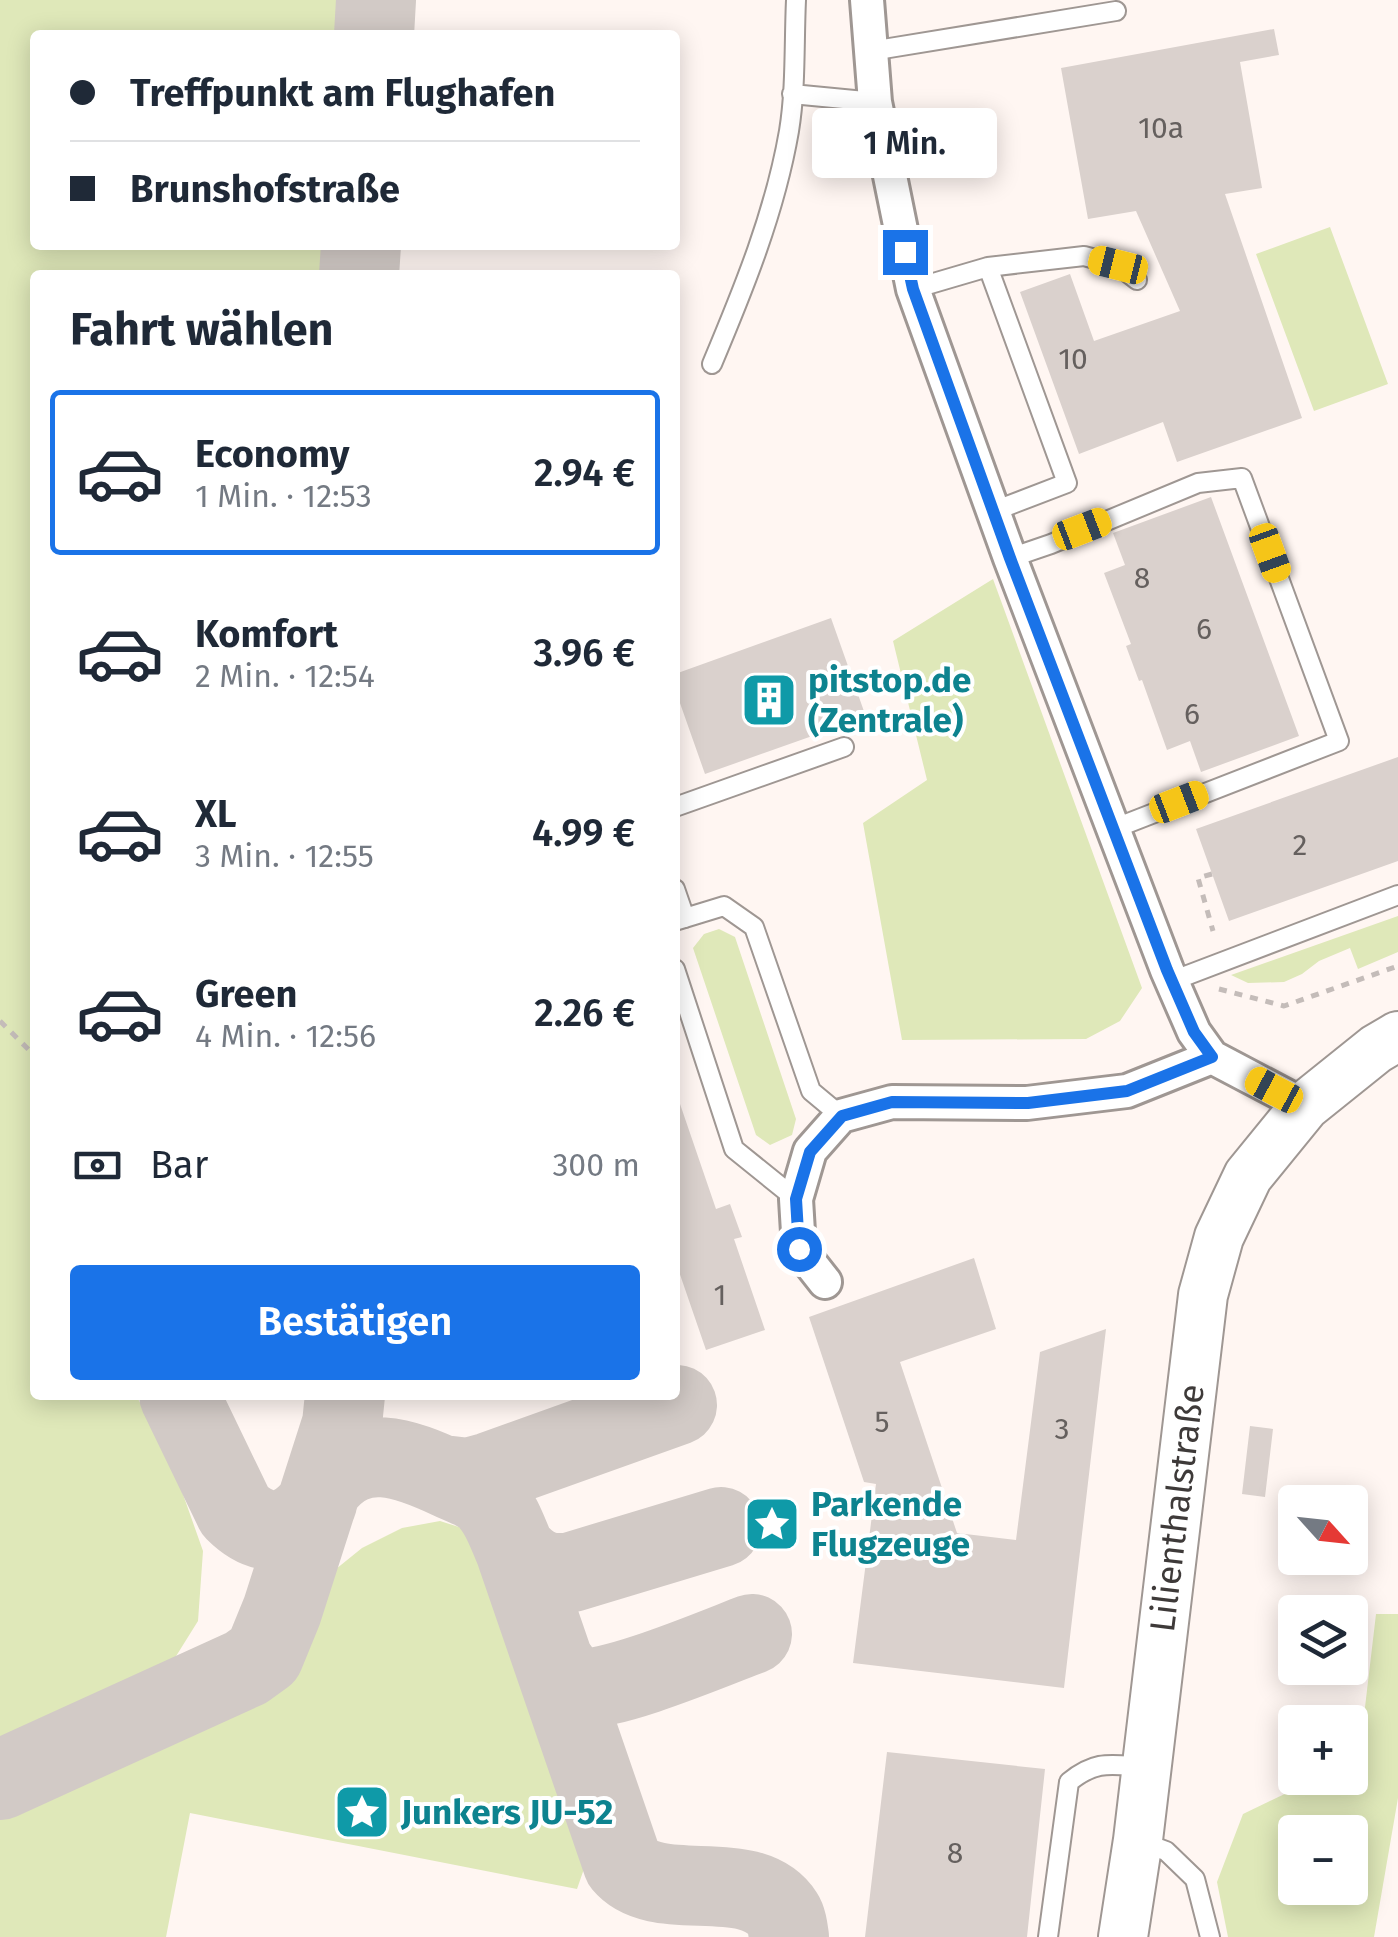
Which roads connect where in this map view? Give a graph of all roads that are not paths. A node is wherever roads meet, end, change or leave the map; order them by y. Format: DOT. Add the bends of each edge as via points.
graph roads {
  1 [pos="796,0"];
  2 [pos="867,0"];
  3 [pos="1116,11"];
  4 [pos="871,52"];
  5 [pos="792,94"];
  6 [pos="875,102"];
  7 [pos="988,267"];
  8 [pos="1137,280"];
  9 [pos="913,289"];
  10 [pos="712,364"];
  11 [pos="994,511"];
  12 [pos="1010,558"];
  13 [pos="844,747"];
  14 [pos="680,804"];
  15 [pos="1113,828"];
  16 [pos="1398,894"];
  17 [pos="680,920"];
  18 [pos="1172,981"];
  19 [pos="680,984"];
  20 [pos="1398,1036"];
  21 [pos="1212,1057"];
  22 [pos="1305,1106"];
  23 [pos="842,1116"];
  24 [pos="796,1199"];
  25 [pos="825,1282"];
  26 [pos="1146,1768"];
  27 [pos="1138,1840"];
  28 [pos="1048,1937"];
  29 [pos="1123,1937"];
  30 [pos="1210,1937"];
  1 -- 5 [label="lane"];
  2 -- 4 [label="street"];
  3 -- 4 [label="lane"];
  4 -- 6 [label="street"];
  5 -- 6 [label="lane"];
  5 -- 10 [label="lane" via="769,218"];
  6 -- 9 [label="street"];
  7 -- 8 [label="lane" via="1084,256 1118,265"];
  7 -- 9 [label="lane"];
  7 -- 11 [label="lane" via="1067,484"];
  9 -- 11 [label="street"];
  11 -- 12 [label="street"];
  12 -- 15 [label="street"];
  12 -- 15 [label="lane" via="1198,483 1242,478 1340,741"];
  13 -- 14 [label="lane"];
  15 -- 18 [label="street"];
  16 -- 18 [label="lane"];
  17 -- 23 [label="lane" via="724,906 754,927 812,1091"];
  18 -- 21 [label="street"];
  19 -- 24 [label="lane" via="734,1149"];
  20 -- 22 [label="main road, Lilienthalstraße"];
  21 -- 22 [label="street"];
  21 -- 23 [label="street" via="1127,1091 1028,1103 892,1102"];
  22 -- 26 [label="main road, Lilienthalstraße" via="1248,1176 1203,1295"];
  23 -- 24 [label="street" via="810,1152"];
  24 -- 25 [label="street" via="799,1249"];
  26 -- 27 [label="main road, Lilienthalstraße"];
  26 -- 28 [label="lane" via="1106,1764 1086,1768 1070,1782"];
  27 -- 29 [label="main road, Lilienthalstraße"];
  27 -- 30 [label="lane" via="1166,1850 1196,1879"];
}
